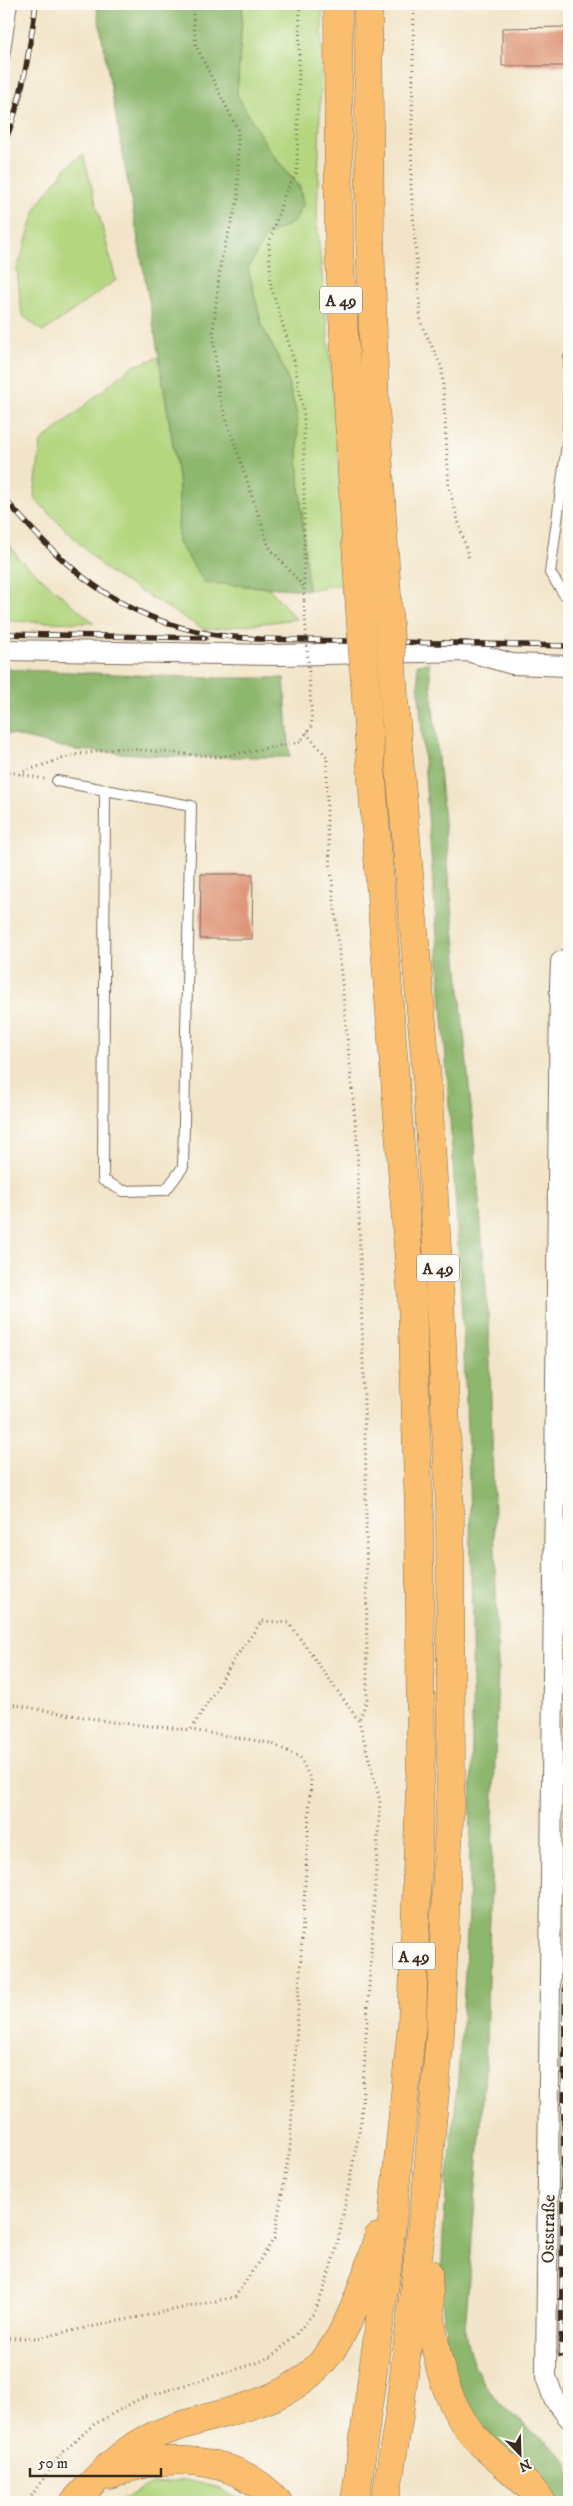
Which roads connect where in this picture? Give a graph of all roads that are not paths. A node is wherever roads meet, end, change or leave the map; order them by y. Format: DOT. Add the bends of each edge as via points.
graph roads {
  1 [pos="12,4"];
  2 [pos="338,4"];
  3 [pos="368,4"];
  4 [pos="4,57"];
  5 [pos="569,357"];
  6 [pos="569,594"];
  7 [pos="4,650"];
  8 [pos="569,666"];
  9 [pos="57,781"];
  10 [pos="105,790"];
  11 [pos="569,958"];
  12 [pos="398,2158"];
  13 [pos="427,2182"];
  14 [pos="569,2418"];
  15 [pos="81,2495"];
  16 [pos="278,2502"];
  17 [pos="355,2502"];
  18 [pos="385,2502"];
  19 [pos="542,2502"];
  1 -- 4 [label="lane"];
  2 -- 12 [label="highway, A 49, bridge" via="339,246 367,714 412,1300 419,1514 421,1753 418,1850 412,2024"];
  3 -- 13 [label="highway, A 49, bridge" via="375,404 395,711 428,1092 450,1510 450,1827 440,2034"];
  5 -- 6 [label="lane" via="568,437 550,572 564,594"];
  7 -- 8 [label="street" via="278,655 467,651 512,664"];
  9 -- 10 [label="lane"];
  10 -- 10 [label="lane" via="103,1180 123,1191 166,1190 183,1167 191,806"];
  11 -- 14 [label="street, Oststraße" via="561,962 560,986 546,2377 554,2399"];
  12 -- 15 [label="highway" via="359,2295 323,2362 296,2384 262,2401 194,2421 148,2439 114,2461"];
  12 -- 17 [label="highway, A 49" via="388,2261"];
  13 -- 18 [label="highway, A 49" via="399,2416"];
  13 -- 19 [label="highway" via="429,2294 435,2341 453,2403 473,2436"];
  15 -- 16 [label="highway" via="111,2475 134,2465 184,2460 209,2463 233,2471 255,2483"];
}
